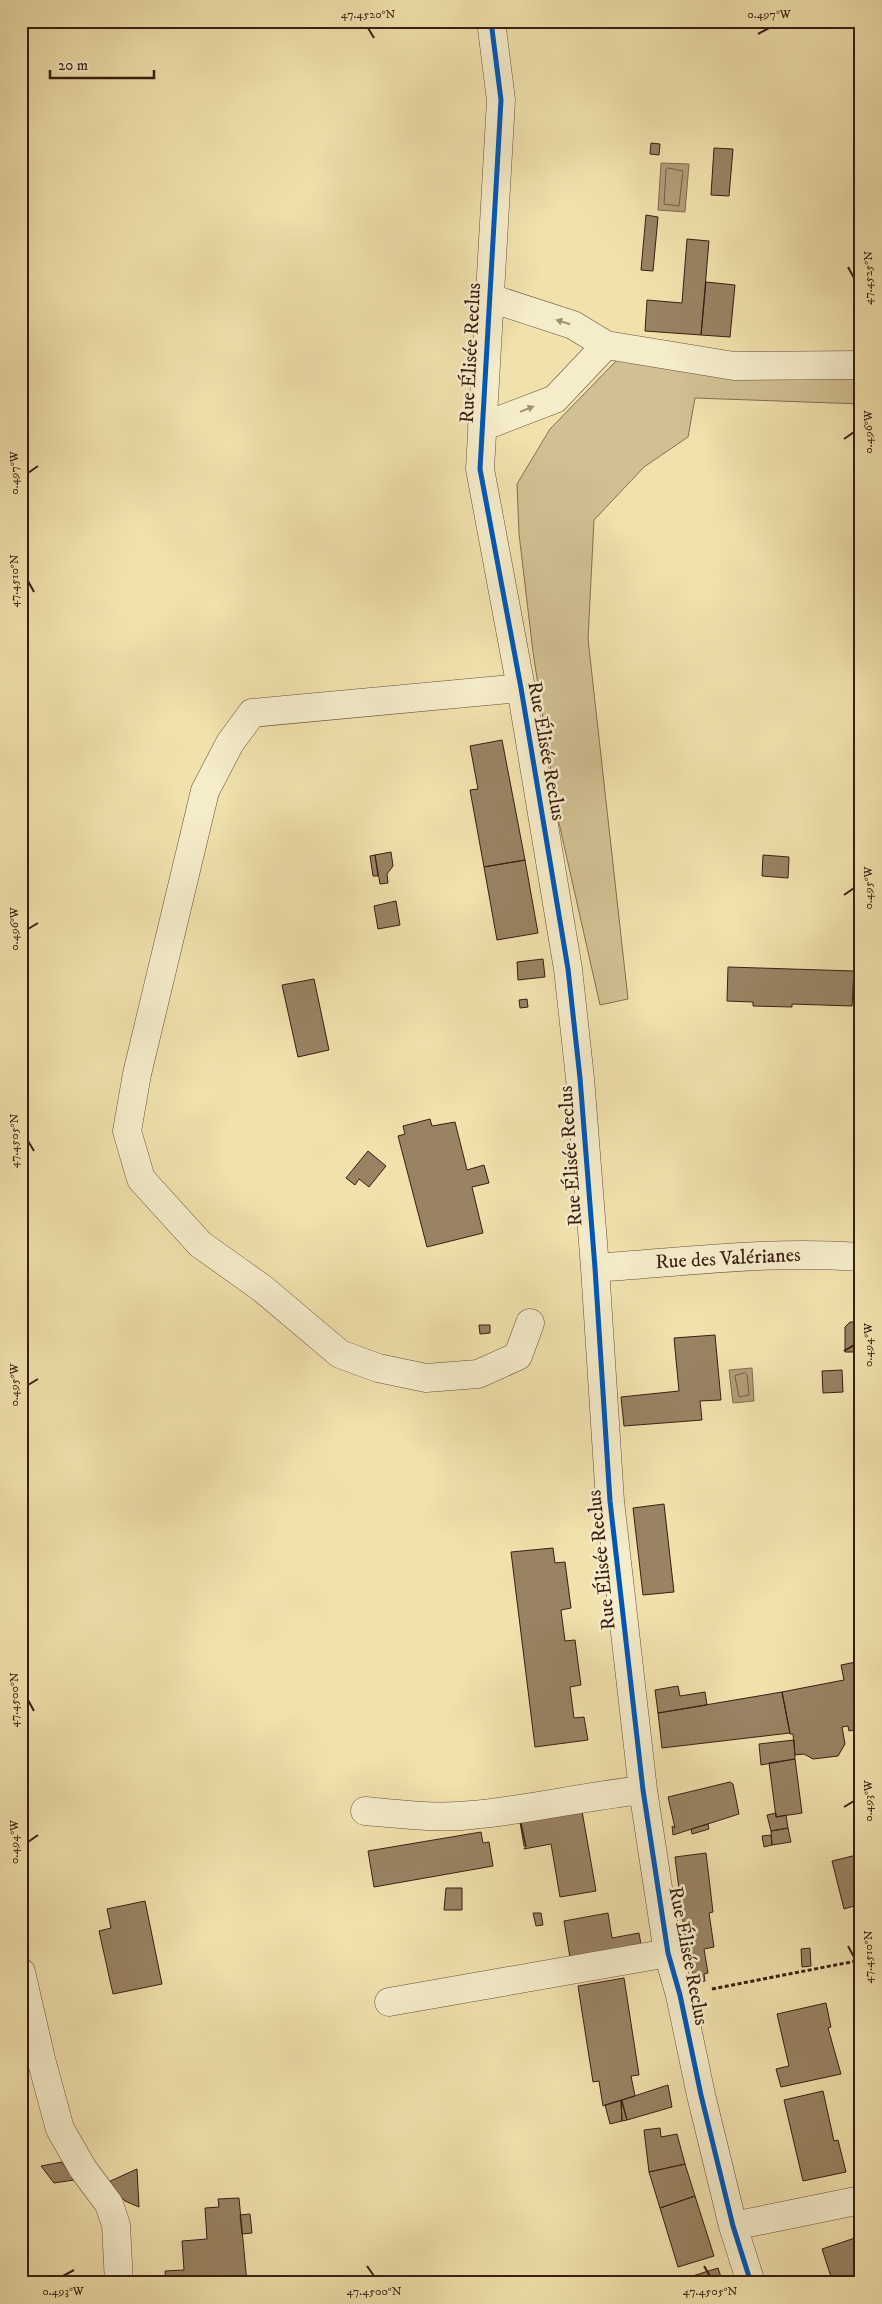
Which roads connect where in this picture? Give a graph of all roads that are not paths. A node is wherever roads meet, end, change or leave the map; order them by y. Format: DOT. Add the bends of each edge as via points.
graph roads {
  1 [pos="491,21"];
  2 [pos="490,298"];
  3 [pos="606,345"];
  4 [pos="861,365"];
  5 [pos="482,427"];
  6 [pos="521,688"];
  7 [pos="861,1257"];
  8 [pos="595,1268"];
  9 [pos="530,1323"];
  10 [pos="643,1790"];
  11 [pos="365,1811"];
  12 [pos="668,1953"];
  13 [pos="21,1972"];
  14 [pos="389,2002"];
  15 [pos="861,2200"];
  16 [pos="734,2226"];
  17 [pos="119,2283"];
  18 [pos="751,2283"];
  1 -- 2 [label="street, Rue Élisée Reclus" via="501,100"];
  3 -- 2 [label="street, one-way" via="573,325"];
  2 -- 5 [label="street, Rue Élisée Reclus"];
  3 -- 4 [label="street" via="734,366"];
  5 -- 3 [label="street, one-way" via="555,399"];
  5 -- 6 [label="street, Rue Élisée Reclus" via="480,469"];
  6 -- 8 [label="street, Rue Élisée Reclus" via="568,969"];
  6 -- 9 [label="street" via="252,713 230,743 205,791 137,1074 127,1131 141,1179 200,1244 263,1289 340,1354 378,1368 426,1378 478,1374 518,1356"];
  7 -- 8 [label="street, Rue des Valérianes" via="823,1254 764,1256"];
  8 -- 10 [label="street, Rue Élisée Reclus" via="610,1501"];
  10 -- 11 [label="street" via="470,1816"];
  10 -- 12 [label="street, Rue Élisée Reclus"];
  12 -- 14 [label="street"];
  12 -- 16 [label="street, Rue Élisée Reclus"];
  13 -- 17 [label="street" via="60,2129 83,2169 109,2204 114,2218"];
  15 -- 16 [label="street"];
  16 -- 18 [label="street, Rue Élisée Reclus"];
}
